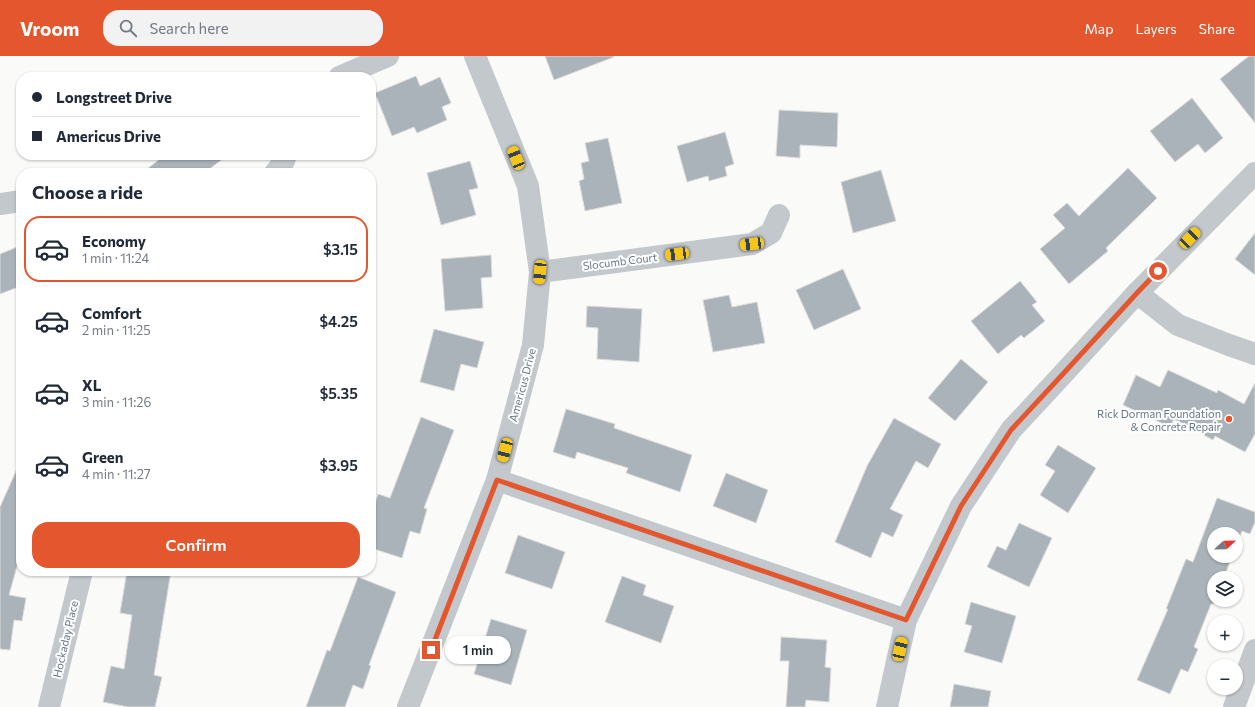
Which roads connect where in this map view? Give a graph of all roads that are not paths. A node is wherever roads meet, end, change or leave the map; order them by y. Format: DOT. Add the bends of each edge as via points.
graph roads {
  1 [pos="388,56"];
  2 [pos="475,56"];
  3 [pos="351,72"];
  4 [pos="1255,173"];
  5 [pos="16,202"];
  6 [pos="0,204"];
  7 [pos="779,215"];
  8 [pos="540,272"];
  9 [pos="1137,293"];
  10 [pos="1255,354"];
  11 [pos="497,480"];
  12 [pos="81,576"];
  13 [pos="906,620"];
  14 [pos="1255,650"];
  15 [pos="49,707"];
  16 [pos="408,707"];
  17 [pos="887,707"];
  18 [pos="1234,707"];
  1 -- 3 [label="street"];
  2 -- 8 [label="street, Americus Drive" via="528,186"];
  4 -- 9 [label="street"];
  5 -- 6 [label="street"];
  7 -- 8 [label="street, Slocumb Court" via="772,233 752,244"];
  8 -- 11 [label="street, Americus Drive" via="533,345"];
  9 -- 10 [label="street" via="1178,325"];
  9 -- 13 [label="street" via="1011,430 961,506"];
  11 -- 13 [label="street"];
  11 -- 16 [label="street, Americus Drive"];
  12 -- 15 [label="street, Hockaday Place"];
  13 -- 17 [label="street"];
  14 -- 18 [label="street"];
}
